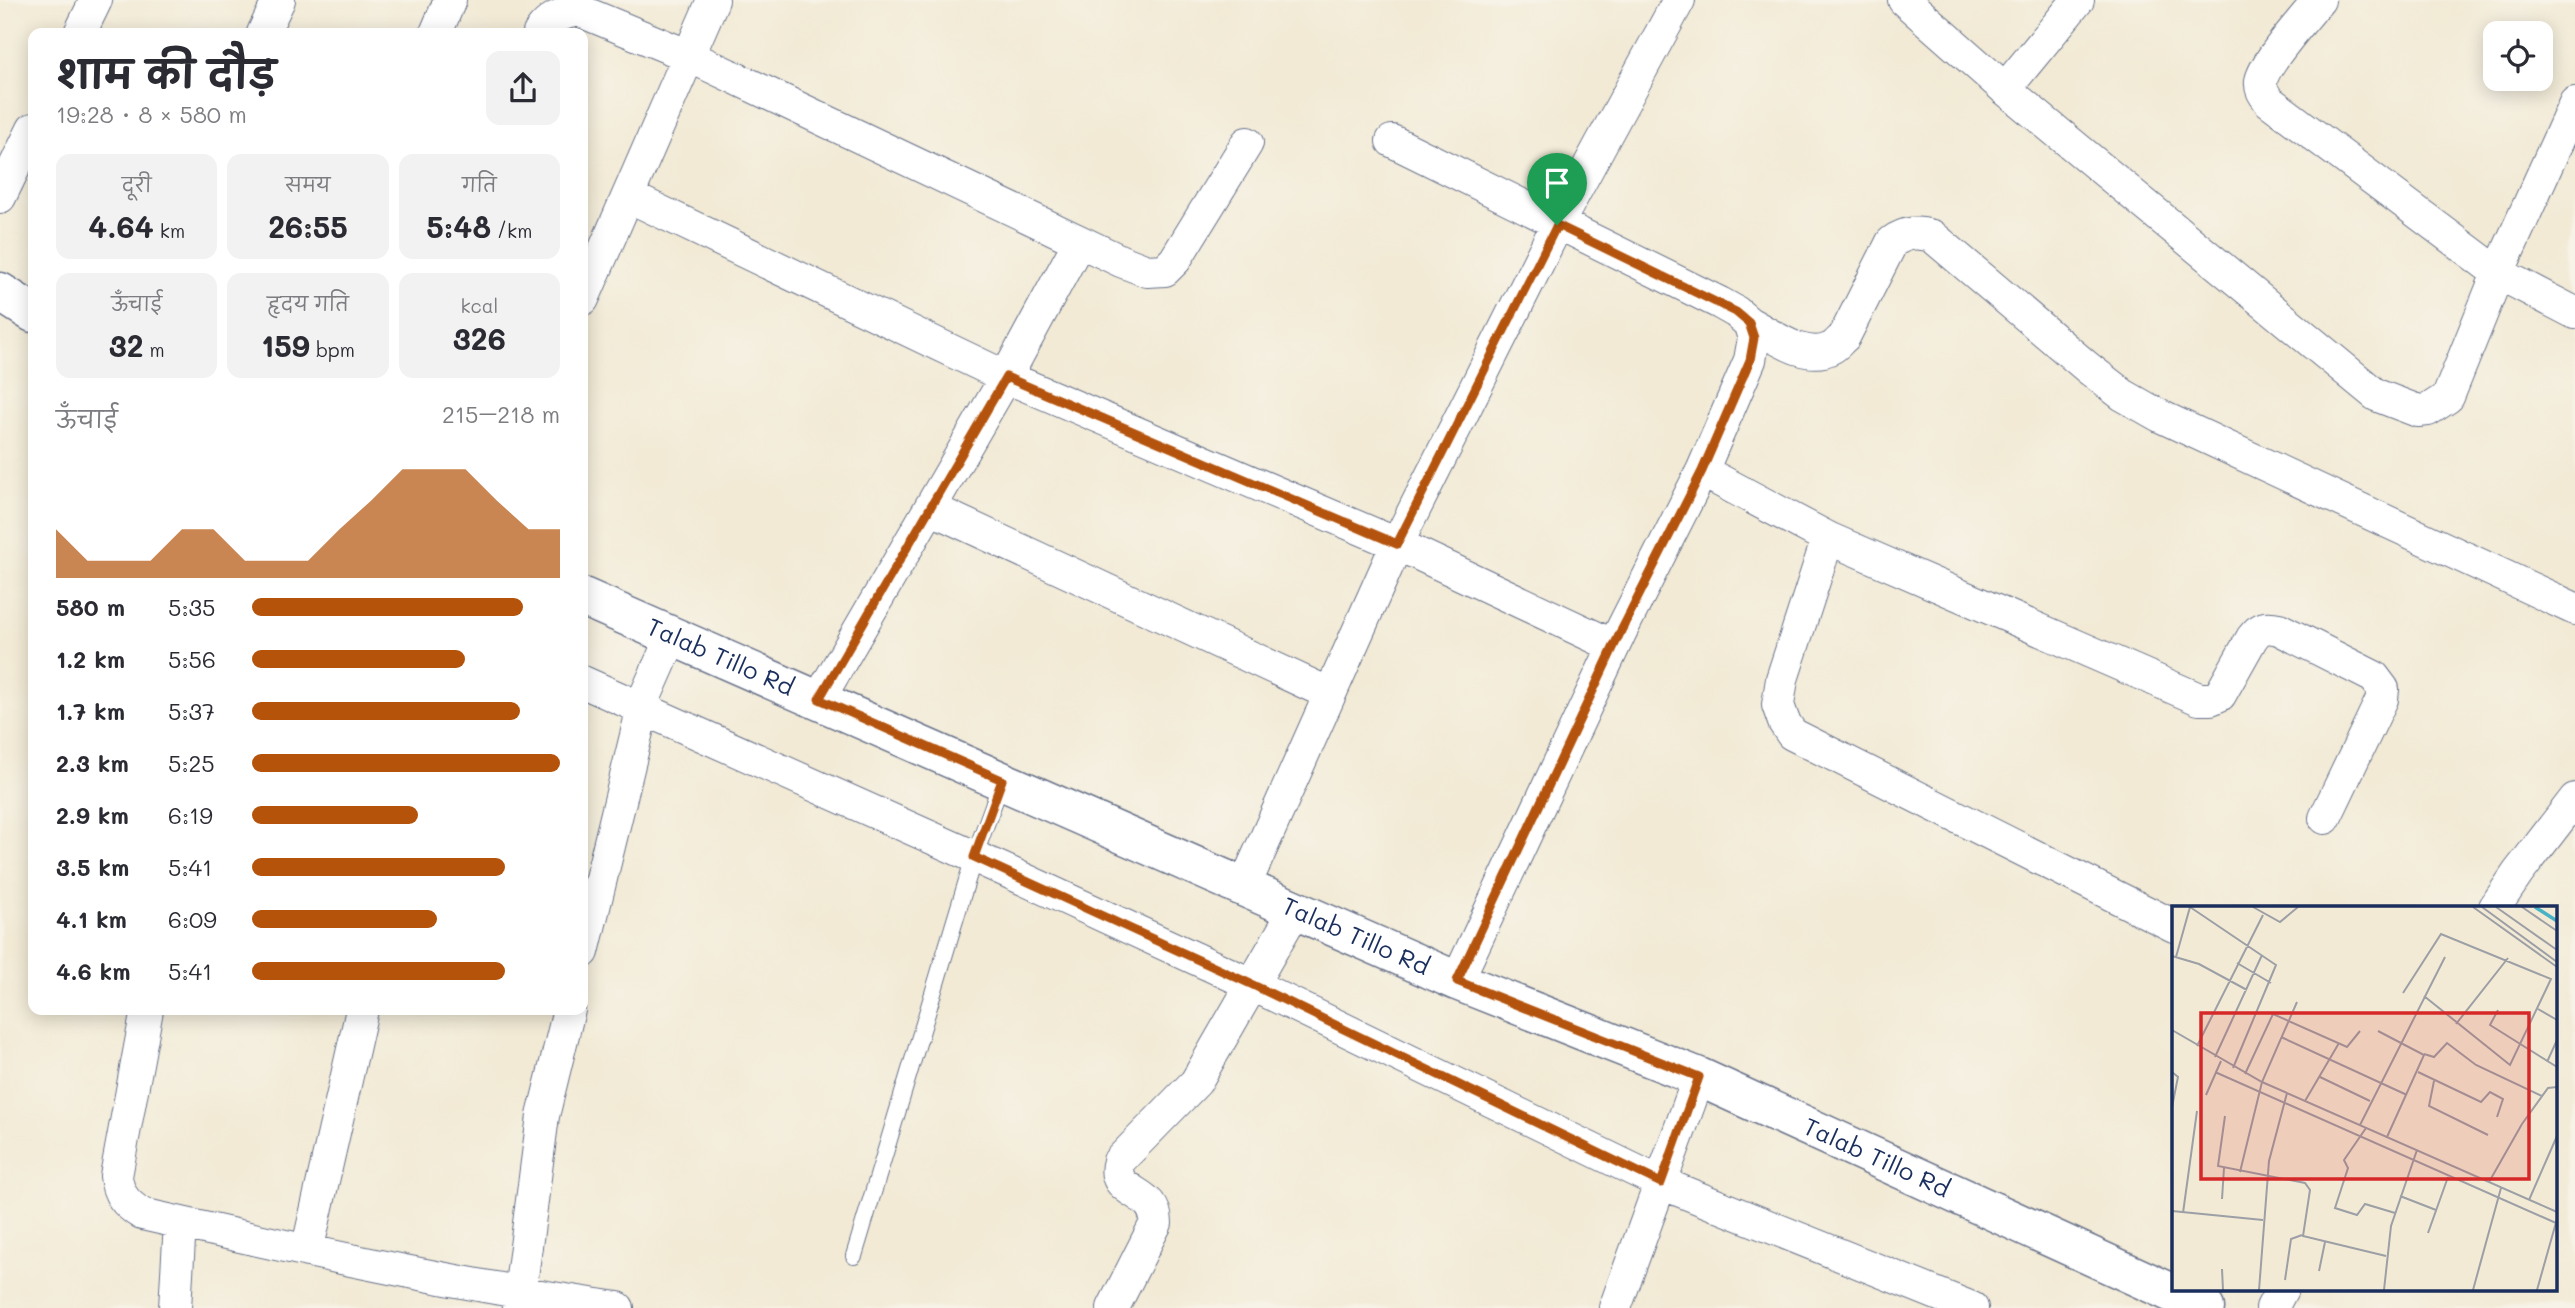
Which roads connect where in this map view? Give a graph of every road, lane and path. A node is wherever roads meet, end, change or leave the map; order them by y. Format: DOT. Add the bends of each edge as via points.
graph roads {
  1 [pos="96,0"];
  2 [pos="279,0"];
  3 [pos="450,0"];
  4 [pos="713,0"];
  5 [pos="1679,0"];
  6 [pos="1904,0"];
  7 [pos="2078,0"];
  8 [pos="2319,0"];
  9 [pos="82,28"];
  10 [pos="265,28"];
  11 [pos="438,28"];
  12 [pos="542,28"];
  13 [pos="689,56"];
  14 [pos="2005,89"];
  15 [pos="2575,103"];
  16 [pos="28,139"];
  17 [pos="1392,141"];
  18 [pos="1247,143"];
  19 [pos="628,196"];
  20 [pos="0,197"];
  21 [pos="1557,225"];
  22 [pos="1079,242"];
  23 [pos="2498,273"];
  24 [pos="588,288"];
  25 [pos="0,292"];
  26 [pos="28,310"];
  27 [pos="2575,313"];
  28 [pos="1749,323"];
  29 [pos="1006,377"];
  30 [pos="1702,471"];
  31 [pos="930,508"];
  32 [pos="1828,538"];
  33 [pos="1397,544"];
  34 [pos="588,599"];
  35 [pos="2575,609"];
  36 [pos="672,636"];
  37 [pos="1614,646"];
  38 [pos="588,683"];
  39 [pos="648,691"];
  40 [pos="1330,694"];
  41 [pos="819,699"];
  42 [pos="1002,780"];
  43 [pos="2575,799"];
  44 [pos="2326,818"];
  45 [pos="976,848"];
  46 [pos="1244,887"];
  47 [pos="2496,906"];
  48 [pos="1295,910"];
  49 [pos="2172,925"];
  50 [pos="588,933"];
  51 [pos="1263,968"];
  52 [pos="1457,981"];
  53 [pos="147,1015"];
  54 [pos="361,1015"];
  55 [pos="568,1015"];
  56 [pos="1699,1077"];
  57 [pos="1661,1183"];
  58 [pos="180,1223"];
  59 [pos="307,1251"];
  60 [pos="854,1256"];
  61 [pos="2281,1290"];
  62 [pos="518,1301"];
  63 [pos="1940,1302"];
  64 [pos="175,1308"];
  65 [pos="618,1308"];
  66 [pos="1113,1308"];
  67 [pos="1615,1308"];
  68 [pos="1972,1308"];
  69 [pos="2206,1308"];
  70 [pos="2272,1308"];
  1 -- 9 [label="street"];
  2 -- 10 [label="street"];
  3 -- 11 [label="street"];
  4 -- 13 [label="street"];
  5 -- 21 [label="street"];
  6 -- 14 [label="street"];
  7 -- 14 [label="street"];
  8 -- 23 [label="street" via="2267,67 2261,90"];
  12 -- 13 [label="street" via="547,21 578,10"];
  13 -- 19 [label="street"];
  13 -- 22 [label="street"];
  14 -- 23 [label="street" via="2376,395 2396,405 2428,410 2448,397"];
  15 -- 23 [label="street"];
  16 -- 20 [label="street"];
  17 -- 21 [label="street"];
  18 -- 22 [label="street" via="1165,270 1147,271"];
  19 -- 24 [label="street"];
  19 -- 29 [label="street"];
  21 -- 28 [label="street" via="1720,303"];
  21 -- 33 [label="street"];
  22 -- 29 [label="street"];
  23 -- 27 [label="street"];
  25 -- 26 [label="main road"];
  28 -- 30 [label="street" via="1754,338 1750,360"];
  28 -- 35 [label="street" via="1799,349 1816,352 1831,348 1844,337 1892,242 1916,232 1932,236 2123,395"];
  29 -- 31 [label="street"];
  29 -- 33 [label="street"];
  30 -- 32 [label="street"];
  30 -- 37 [label="street"];
  31 -- 40 [label="street"];
  31 -- 41 [label="street"];
  32 -- 44 [label="street" via="2199,699 2220,695 2252,638 2268,626 2374,677 2383,689 2382,699"];
  32 -- 49 [label="street" via="1782,679 1778,705 1792,734"];
  33 -- 37 [label="street"];
  33 -- 40 [label="street"];
  34 -- 36 [label="main road, Talab Tillo Rd"];
  36 -- 39 [label="street"];
  36 -- 41 [label="main road, Talab Tillo Rd"];
  37 -- 52 [label="street"];
  38 -- 39 [label="street"];
  39 -- 45 [label="street"];
  39 -- 50 [label="street"];
  40 -- 46 [label="street"];
  41 -- 42 [label="main road, Talab Tillo Rd"];
  42 -- 45 [label="lane"];
  42 -- 46 [label="main road, Talab Tillo Rd"];
  43 -- 47 [label="street"];
  45 -- 51 [label="street"];
  45 -- 60 [label="lane"];
  46 -- 48 [label="main road, Talab Tillo Rd"];
  48 -- 51 [label="street"];
  48 -- 52 [label="main road, Talab Tillo Rd"];
  51 -- 57 [label="street"];
  51 -- 66 [label="street" via="1196,1082 1119,1161 1118,1178 1150,1202 1156,1223"];
  52 -- 56 [label="main road, Talab Tillo Rd"];
  53 -- 58 [label="street" via="116,1176 118,1191 128,1206 142,1214"];
  54 -- 59 [label="street"];
  55 -- 62 [label="street" via="543,1116"];
  56 -- 57 [label="street"];
  56 -- 69 [label="main road, Talab Tillo Rd"];
  57 -- 63 [label="street"];
  57 -- 67 [label="street"];
  58 -- 59 [label="street"];
  58 -- 64 [label="street"];
  59 -- 62 [label="street"];
  61 -- 70 [label="street"];
  62 -- 65 [label="street"];
  63 -- 68 [label="street"];
}
